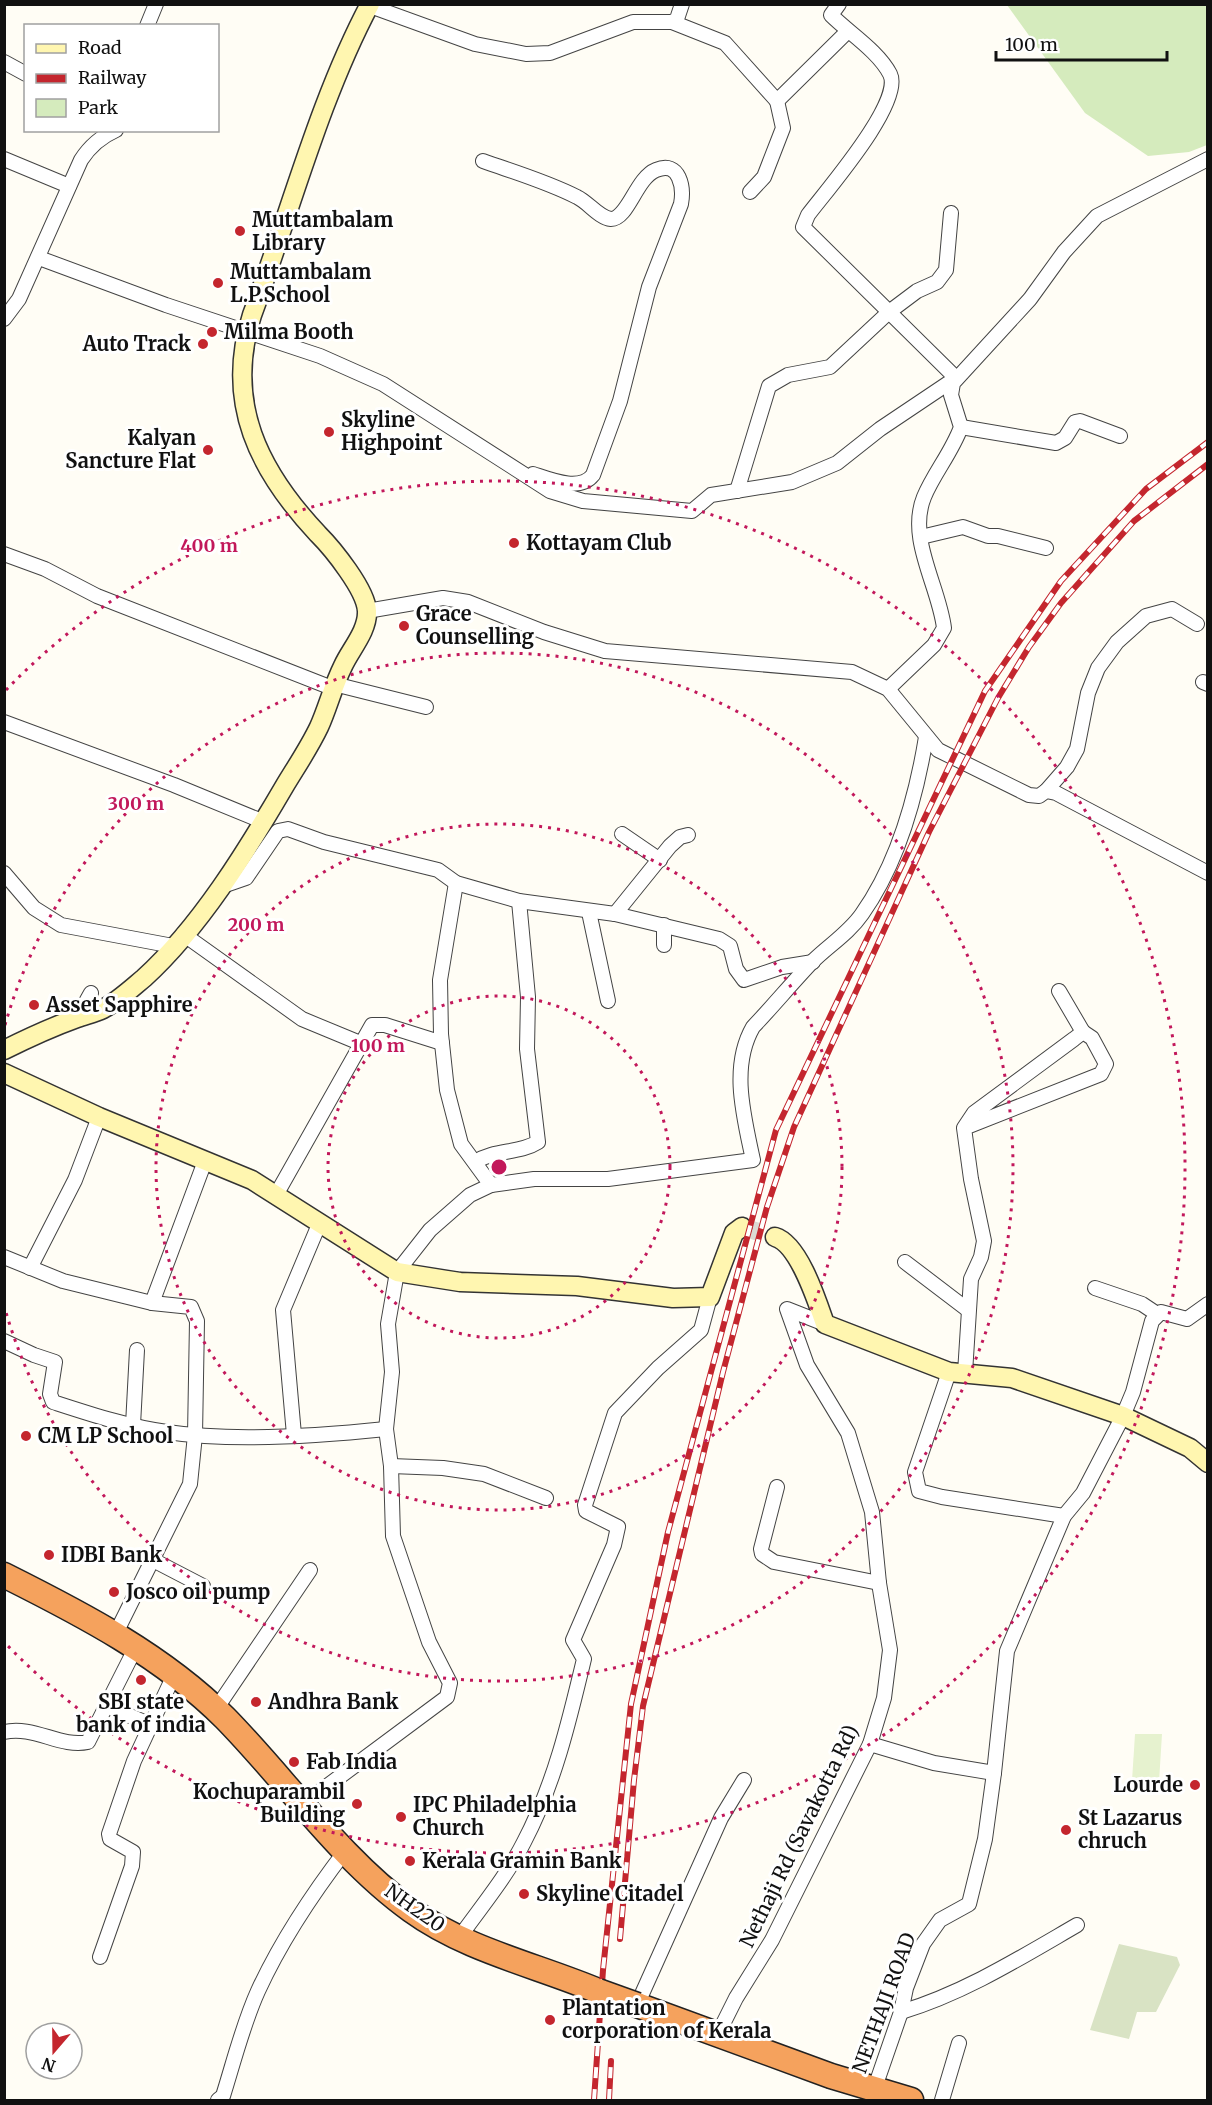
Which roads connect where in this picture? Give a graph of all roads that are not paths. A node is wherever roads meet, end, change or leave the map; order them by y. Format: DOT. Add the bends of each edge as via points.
graph roads {
  1 [pos="156,4"];
  2 [pos="682,4"];
  3 [pos="839,4"];
  4 [pos="370,5"];
  5 [pos="672,22"];
  6 [pos="148,24"];
  7 [pos="848,31"];
  8 [pos="4,62"];
  9 [pos="24,73"];
  10 [pos="777,101"];
  11 [pos="106,132"];
  12 [pos="4,159"];
  13 [pos="1208,159"];
  14 [pos="483,161"];
  15 [pos="69,186"];
  16 [pos="750,192"];
  17 [pos="951,213"];
  18 [pos="39,258"];
  19 [pos="4,294"];
  20 [pos="19,299"];
  21 [pos="889,312"];
  22 [pos="4,319"];
  23 [pos="246,332"];
  24 [pos="956,378"];
  25 [pos="961,427"];
  26 [pos="1120,436"];
  27 [pos="520,470"];
  28 [pos="737,491"];
  29 [pos="921,537"];
  30 [pos="1046,548"];
  31 [pos="4,554"];
  32 [pos="368,611"];
  33 [pos="1197,624"];
  34 [pos="333,686"];
  35 [pos="888,689"];
  36 [pos="426,707"];
  37 [pos="4,722"];
  38 [pos="926,737"];
  39 [pos="1046,791"];
  40 [pos="264,822"];
  41 [pos="622,834"];
  42 [pos="688,835"];
  43 [pos="660,860"];
  44 [pos="4,873"];
  45 [pos="1208,873"];
  46 [pos="456,883"];
  47 [pos="219,888"];
  48 [pos="519,901"];
  49 [pos="589,912"];
  50 [pos="615,914"];
  51 [pos="664,925"];
  52 [pos="178,940"];
  53 [pos="664,945"];
  54 [pos="813,962"];
  55 [pos="1059,991"];
  56 [pos="91,993"];
  57 [pos="608,1001"];
  58 [pos="77,1018"];
  59 [pos="1083,1032"];
  60 [pos="360,1043"];
  61 [pos="442,1043"];
  62 [pos="4,1050"];
  63 [pos="4,1073"];
  64 [pos="99,1117"];
  65 [pos="964,1128"];
  66 [pos="205,1161"];
  67 [pos="475,1162"];
  68 [pos="491,1185"];
  69 [pos="276,1194"];
  70 [pos="320,1222"];
  71 [pos="742,1227"];
  72 [pos="775,1237"];
  73 [pos="4,1257"];
  74 [pos="905,1262"];
  75 [pos="30,1268"];
  76 [pos="398,1272"];
  77 [pos="1095,1288"];
  78 [pos="710,1297"];
  79 [pos="152,1303"];
  80 [pos="1208,1304"];
  81 [pos="968,1310"];
  82 [pos="1157,1314"];
  83 [pos="825,1324"];
  84 [pos="4,1341"];
  85 [pos="137,1350"];
  86 [pos="957,1373"];
  87 [pos="1123,1416"];
  88 [pos="133,1425"];
  89 [pos="386,1429"];
  90 [pos="195,1435"];
  91 [pos="294,1435"];
  92 [pos="1208,1463"];
  93 [pos="391,1466"];
  94 [pos="777,1487"];
  95 [pos="546,1497"];
  96 [pos="1064,1516"];
  97 [pos="153,1560"];
  98 [pos="310,1570"];
  99 [pos="4,1575"];
  100 [pos="879,1583"];
  101 [pos="203,1586"];
  102 [pos="116,1635"];
  103 [pos="136,1647"];
  104 [pos="174,1675"];
  105 [pos="107,1706"];
  106 [pos="216,1709"];
  107 [pos="152,1725"];
  108 [pos="4,1732"];
  109 [pos="870,1744"];
  110 [pos="994,1773"];
  111 [pos="744,1779"];
  112 [pos="303,1804"];
  113 [pos="346,1850"];
  114 [pos="1077,1925"];
  115 [pos="459,1938"];
  116 [pos="100,1957"];
  117 [pos="637,2005"];
  118 [pos="901,2012"];
  119 [pos="717,2036"];
  120 [pos="959,2043"];
  121 [pos="874,2090"];
  122 [pos="218,2100"];
  123 [pos="911,2100"];
  124 [pos="942,2100"];
  1 -- 6 [label="street"];
  2 -- 5 [label="street"];
  3 -- 7 [label="street" via="831,15"];
  4 -- 5 [label="street" via="475,44 526,54 550,52 633,22"];
  4 -- 23 [label="main road" via="331,92"];
  5 -- 10 [label="street" via="725,43"];
  7 -- 10 [label="street"];
  7 -- 21 [label="street" via="890,74 892,90 868,135 803,227"];
  8 -- 9 [label="street"];
  10 -- 16 [label="street" via="783,128 764,177"];
  11 -- 15 [label="street" via="89,148"];
  12 -- 15 [label="street"];
  13 -- 24 [label="street" via="1097,216 1064,252 1030,299"];
  14 -- 27 [label="street" via="575,195 607,218 624,212 634,191 655,170 673,171 681,179 683,191 649,287 620,401 594,475 584,483 570,484"];
  15 -- 18 [label="street"];
  17 -- 21 [label="street" via="946,270 937,282"];
  18 -- 20 [label="street"];
  18 -- 23 [label="street"];
  19 -- 20 [label="street"];
  20 -- 22 [label="street"];
  21 -- 24 [label="street"];
  21 -- 28 [label="street" via="830,367 788,375 770,386"];
  23 -- 27 [label="street" via="320,356 383,384"];
  23 -- 32 [label="main road" via="244,385 252,439 288,500 347,567"];
  24 -- 25 [label="street" via="951,395"];
  24 -- 28 [label="street" via="837,463 792,482"];
  25 -- 26 [label="street" via="1056,442 1080,421"];
  25 -- 29 [label="street" via="924,497"];
  27 -- 28 [label="street" via="550,491 583,501 692,511 711,495"];
  29 -- 30 [label="street" via="963,527"];
  29 -- 35 [label="street" via="944,628 934,645"];
  31 -- 34 [label="street" via="45,569 97,596"];
  32 -- 34 [label="main road" via="363,630"];
  32 -- 35 [label="street" via="443,598 468,602 605,651 852,672"];
  33 -- 39 [label="street" via="1172,609 1146,616 1117,642 1098,668 1088,693 1077,749"];
  34 -- 36 [label="street"];
  34 -- 40 [label="main road" via="320,726"];
  35 -- 38 [label="street"];
  37 -- 40 [label="street"];
  38 -- 39 [label="street" via="938,750 1029,795 1039,796"];
  38 -- 54 [label="street" via="918,785 879,886 861,916"];
  39 -- 45 [label="street" via="1056,792"];
  40 -- 47 [label="main road"];
  41 -- 43 [label="street"];
  42 -- 43 [label="street" via="680,837"];
  43 -- 50 [label="street"];
  44 -- 52 [label="street" via="34,908 61,925"];
  46 -- 47 [label="street" via="438,870 288,830 278,831 246,878"];
  46 -- 48 [label="street"];
  46 -- 61 [label="street" via="440,980"];
  47 -- 52 [label="main road"];
  48 -- 49 [label="street"];
  48 -- 67 [label="street" via="528,997 527,1048 538,1142"];
  49 -- 50 [label="street"];
  49 -- 57 [label="street"];
  50 -- 51 [label="street"];
  51 -- 53 [label="street"];
  51 -- 54 [label="street" via="726,942 744,980"];
  52 -- 58 [label="main road" via="144,978 104,1009"];
  52 -- 60 [label="street" via="302,1019"];
  54 -- 68 [label="street" via="746,1038 741,1105 753,1160 608,1179 534,1179"];
  55 -- 59 [label="street"];
  56 -- 58 [label="street"];
  58 -- 62 [label="main road"];
  59 -- 65 [label="street" via="974,1113"];
  59 -- 65 [label="street" via="1092,1038 1106,1064 1101,1074"];
  60 -- 61 [label="street" via="372,1025 385,1025"];
  60 -- 69 [label="street"];
  61 -- 67 [label="street" via="447,1090 461,1144"];
  63 -- 64 [label="main road"];
  64 -- 66 [label="main road"];
  64 -- 75 [label="street" via="75,1180"];
  65 -- 81 [label="street" via="984,1241 971,1279"];
  66 -- 69 [label="main road"];
  66 -- 79 [label="street"];
  67 -- 68 [label="street"];
  68 -- 76 [label="street" via="470,1195 436,1224"];
  69 -- 70 [label="main road"];
  70 -- 76 [label="main road"];
  70 -- 91 [label="street" via="283,1310"];
  71 -- 78 [label="main road" via="734,1233"];
  72 -- 83 [label="main road" via="785,1241 802,1268"];
  73 -- 75 [label="street"];
  74 -- 81 [label="street"];
  75 -- 79 [label="street" via="63,1281"];
  76 -- 78 [label="main road" via="460,1282 577,1286 673,1298"];
  76 -- 89 [label="street" via="388,1324 392,1372"];
  77 -- 82 [label="street" via="1142,1304"];
  78 -- 115 [label="street" via="701,1330 615,1413 585,1504 586,1510 618,1527 573,1640 584,1659 562,1746 525,1841"];
  79 -- 90 [label="street" via="191,1307 195,1312"];
  80 -- 82 [label="street" via="1187,1319"];
  81 -- 86 [label="street"];
  82 -- 87 [label="street, NETHAJI ROAD"];
  83 -- 86 [label="main road"];
  83 -- 100 [label="street, Nethaji Rd (Savakotta Rd)" via="787,1309 807,1365 848,1433 872,1512"];
  84 -- 88 [label="street" via="55,1362 50,1394 53,1402"];
  85 -- 88 [label="street"];
  86 -- 87 [label="main road" via="1012,1378"];
  86 -- 96 [label="street" via="915,1472 919,1491"];
  87 -- 92 [label="main road" via="1190,1448"];
  87 -- 96 [label="street, NETHAJI ROAD" via="1083,1493"];
  88 -- 90 [label="street"];
  89 -- 91 [label="street"];
  89 -- 93 [label="street"];
  90 -- 91 [label="street"];
  90 -- 97 [label="street" via="190,1484"];
  93 -- 95 [label="street" via="484,1474"];
  93 -- 112 [label="street" via="393,1536 429,1642 450,1683 447,1697"];
  94 -- 100 [label="street" via="761,1549 766,1558"];
  96 -- 110 [label="street, NETHAJI ROAD" via="1007,1651"];
  97 -- 101 [label="street"];
  97 -- 102 [label="street"];
  98 -- 106 [label="street"];
  99 -- 102 [label="highway, NH220"];
  100 -- 109 [label="street, Nethaji Rd (Savakotta Rd)" via="890,1650 884,1698"];
  102 -- 103 [label="highway, NH220"];
  103 -- 104 [label="highway, NH220"];
  103 -- 105 [label="street"];
  104 -- 106 [label="highway, NH220"];
  104 -- 107 [label="street"];
  105 -- 107 [label="street"];
  105 -- 108 [label="street" via="88,1742 78,1744 31,1731"];
  106 -- 112 [label="highway, NH220"];
  107 -- 116 [label="street" via="134,1761 109,1834 132,1852 132,1866"];
  109 -- 110 [label="street" via="934,1763"];
  109 -- 119 [label="street, Nethaji Rd (Savakotta Rd)" via="772,1940"];
  110 -- 118 [label="street, NETHAJI ROAD" via="985,1839 969,1904 930,1930 906,1988"];
  111 -- 117 [label="street" via="720,1818"];
  112 -- 113 [label="highway, NH220"];
  113 -- 115 [label="highway, NH220" via="404,1905"];
  113 -- 122 [label="street" via="317,1888 259,1989 223,2096"];
  114 -- 118 [label="street" via="980,1980 939,2000"];
  115 -- 117 [label="highway, NH220, bridge"];
  117 -- 119 [label="highway, NH220"];
  118 -- 121 [label="street, NETHAJI ROAD"];
  119 -- 121 [label="highway, NH220"];
  120 -- 124 [label="street"];
  121 -- 123 [label="highway, NH220"];
}
